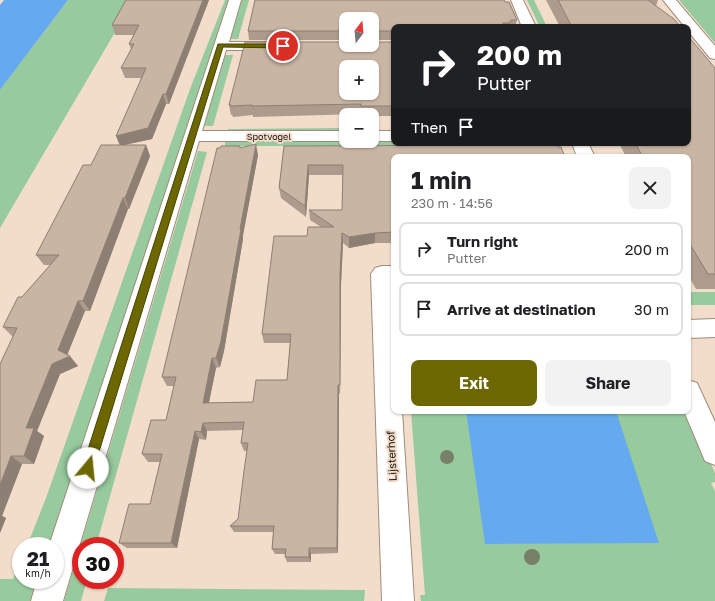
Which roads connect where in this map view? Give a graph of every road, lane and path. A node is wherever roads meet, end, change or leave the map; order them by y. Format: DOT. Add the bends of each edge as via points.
graph roads {
  1 [pos="235,0"];
  2 [pos="517,0"];
  3 [pos="669,0"];
  4 [pos="528,24"];
  5 [pos="689,24"];
  6 [pos="691,26"];
  7 [pos="220,46"];
  8 [pos="283,46"];
  9 [pos="715,55"];
  10 [pos="192,136"];
  11 [pos="339,136"];
  12 [pos="379,136"];
  13 [pos="391,136"];
  14 [pos="391,274"];
  15 [pos="715,328"];
  16 [pos="691,329"];
  17 [pos="691,398"];
  18 [pos="715,452"];
  19 [pos="64,545"];
  20 [pos="50,589"];
  21 [pos="47,601"];
  22 [pos="398,601"];
  1 -- 7 [label="street"];
  2 -- 4 [label="street"];
  3 -- 5 [label="street"];
  6 -- 9 [label="street"];
  7 -- 8 [label="street"];
  7 -- 10 [label="street"];
  10 -- 11 [label="street, Spotvogel"];
  10 -- 19 [label="street"];
  12 -- 13 [label="street"];
  14 -- 22 [label="street, Lijsterhof" via="382,274"];
  15 -- 16 [label="street"];
  17 -- 18 [label="street"];
  20 -- 21 [label="street"];
}
